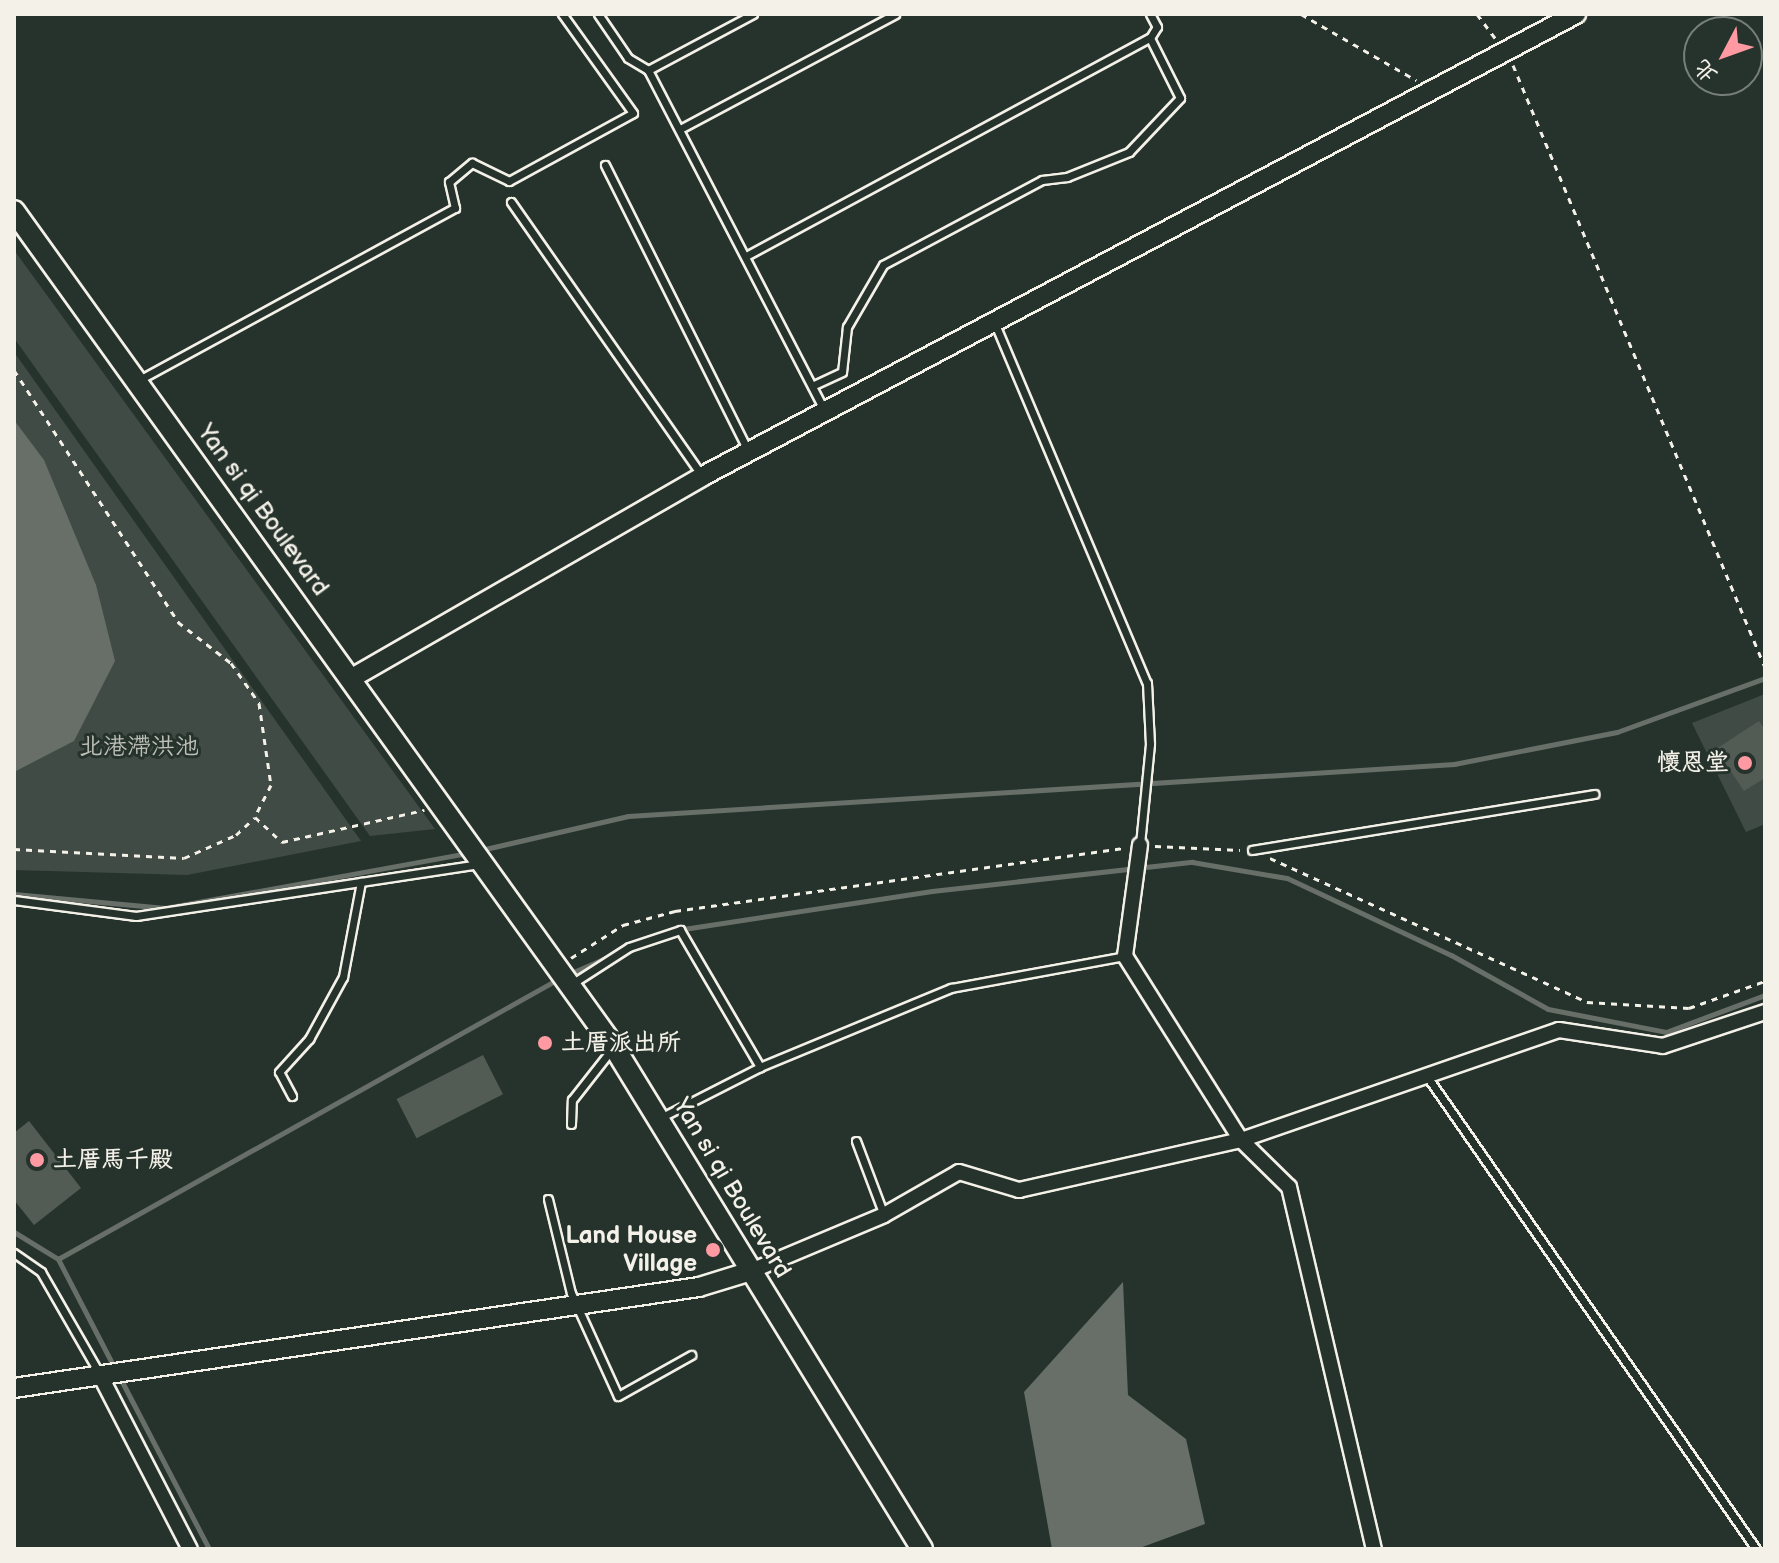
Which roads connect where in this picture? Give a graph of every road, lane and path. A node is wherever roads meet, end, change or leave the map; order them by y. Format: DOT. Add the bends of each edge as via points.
graph roads {
  1 [pos="562,14"];
  2 [pos="598,14"];
  3 [pos="753,14"];
  4 [pos="895,14"];
  5 [pos="1150,14"];
  6 [pos="1301,14"];
  7 [pos="1477,14"];
  8 [pos="1576,14"];
  9 [pos="1150,38"];
  10 [pos="1507,51"];
  11 [pos="648,70"];
  12 [pos="1435,90"];
  13 [pos="680,129"];
  14 [pos="605,165"];
  15 [pos="511,202"];
  16 [pos="14,211"];
  17 [pos="746,256"];
  18 [pos="994,322"];
  19 [pos="14,370"];
  20 [pos="137,382"];
  21 [pos="812,386"];
  22 [pos="825,411"];
  23 [pos="749,452"];
  24 [pos="703,476"];
  25 [pos="1765,667"];
  26 [pos="352,678"];
  27 [pos="1594,794"];
  28 [pos="442,803"];
  29 [pos="255,817"];
  30 [pos="1140,845"];
  31 [pos="14,849"];
  32 [pos="1252,850"];
  33 [pos="483,864"];
  34 [pos="361,882"];
  35 [pos="14,900"];
  36 [pos="1125,956"];
  37 [pos="555,968"];
  38 [pos="1765,981"];
  39 [pos="569,986"];
  40 [pos="1765,1012"];
  41 [pos="614,1047"];
  42 [pos="760,1067"];
  43 [pos="1426,1075"];
  44 [pos="292,1096"];
  45 [pos="660,1118"];
  46 [pos="571,1124"];
  47 [pos="1241,1140"];
  48 [pos="856,1141"];
  49 [pos="548,1199"];
  50 [pos="884,1215"];
  51 [pos="14,1253"];
  52 [pos="751,1271"];
  53 [pos="578,1305"];
  54 [pos="691,1355"];
  55 [pos="100,1375"];
  56 [pos="14,1388"];
  57 [pos="190,1549"];
  58 [pos="922,1549"];
  59 [pos="1374,1549"];
  60 [pos="1756,1549"];
  1 -- 20 [label="lane" via="633,113 509,181 472,163 449,182 455,208"];
  2 -- 11 [label="lane" via="628,58"];
  3 -- 11 [label="lane"];
  4 -- 13 [label="lane"];
  5 -- 9 [label="lane" via="1157,27"];
  6 -- 12 [label="path"];
  7 -- 10 [label="path"];
  8 -- 10 [label="street"];
  9 -- 17 [label="lane"];
  9 -- 21 [label="lane" via="1180,98 1170,115 1129,152 1067,177 1042,180 883,265 847,327 842,372"];
  10 -- 12 [label="street"];
  10 -- 25 [label="path"];
  11 -- 13 [label="lane"];
  12 -- 18 [label="street"];
  13 -- 17 [label="lane"];
  14 -- 23 [label="lane"];
  15 -- 24 [label="lane"];
  16 -- 20 [label="main road, Yan si qi Boulevard"];
  17 -- 21 [label="lane"];
  18 -- 22 [label="street"];
  18 -- 30 [label="lane" via="1147,683 1150,744"];
  19 -- 29 [label="path" via="178,622 231,663 259,703 271,785"];
  20 -- 26 [label="main road, Yan si qi Boulevard"];
  21 -- 22 [label="lane"];
  22 -- 23 [label="street"];
  23 -- 24 [label="street"];
  24 -- 26 [label="street"];
  26 -- 28 [label="main road, Yan si qi Boulevard"];
  27 -- 32 [label="lane"];
  28 -- 29 [label="path" via="282,842"];
  28 -- 33 [label="main road, Yan si qi Boulevard"];
  29 -- 31 [label="path" via="236,835 184,858"];
  30 -- 32 [label="path"];
  30 -- 36 [label="street"];
  30 -- 37 [label="path" via="675,911 623,925"];
  32 -- 38 [label="path" via="1587,1002 1689,1008"];
  33 -- 34 [label="lane"];
  33 -- 37 [label="main road, Yan si qi Boulevard"];
  34 -- 35 [label="lane" via="136,916"];
  34 -- 44 [label="lane" via="343,977 309,1039 279,1072"];
  36 -- 42 [label="lane" via="951,988"];
  36 -- 47 [label="street"];
  37 -- 39 [label="main road, Yan si qi Boulevard"];
  39 -- 41 [label="main road, Yan si qi Boulevard"];
  39 -- 42 [label="lane" via="629,947 680,930"];
  40 -- 43 [label="street" via="1663,1046 1559,1030"];
  41 -- 45 [label="main road, Yan si qi Boulevard"];
  41 -- 46 [label="lane" via="572,1100"];
  42 -- 45 [label="lane"];
  43 -- 47 [label="street"];
  43 -- 60 [label="lane"];
  45 -- 52 [label="main road, Yan si qi Boulevard"];
  47 -- 50 [label="street" via="1019,1190 959,1172"];
  47 -- 59 [label="street" via="1289,1187"];
  48 -- 50 [label="lane"];
  49 -- 53 [label="lane"];
  50 -- 52 [label="street"];
  51 -- 55 [label="lane" via="41,1272"];
  52 -- 53 [label="street" via="699,1287"];
  52 -- 58 [label="main road, Yan si qi Boulevard"];
  53 -- 54 [label="lane" via="618,1396"];
  53 -- 55 [label="street"];
  55 -- 56 [label="street"];
  55 -- 57 [label="street"];
}
